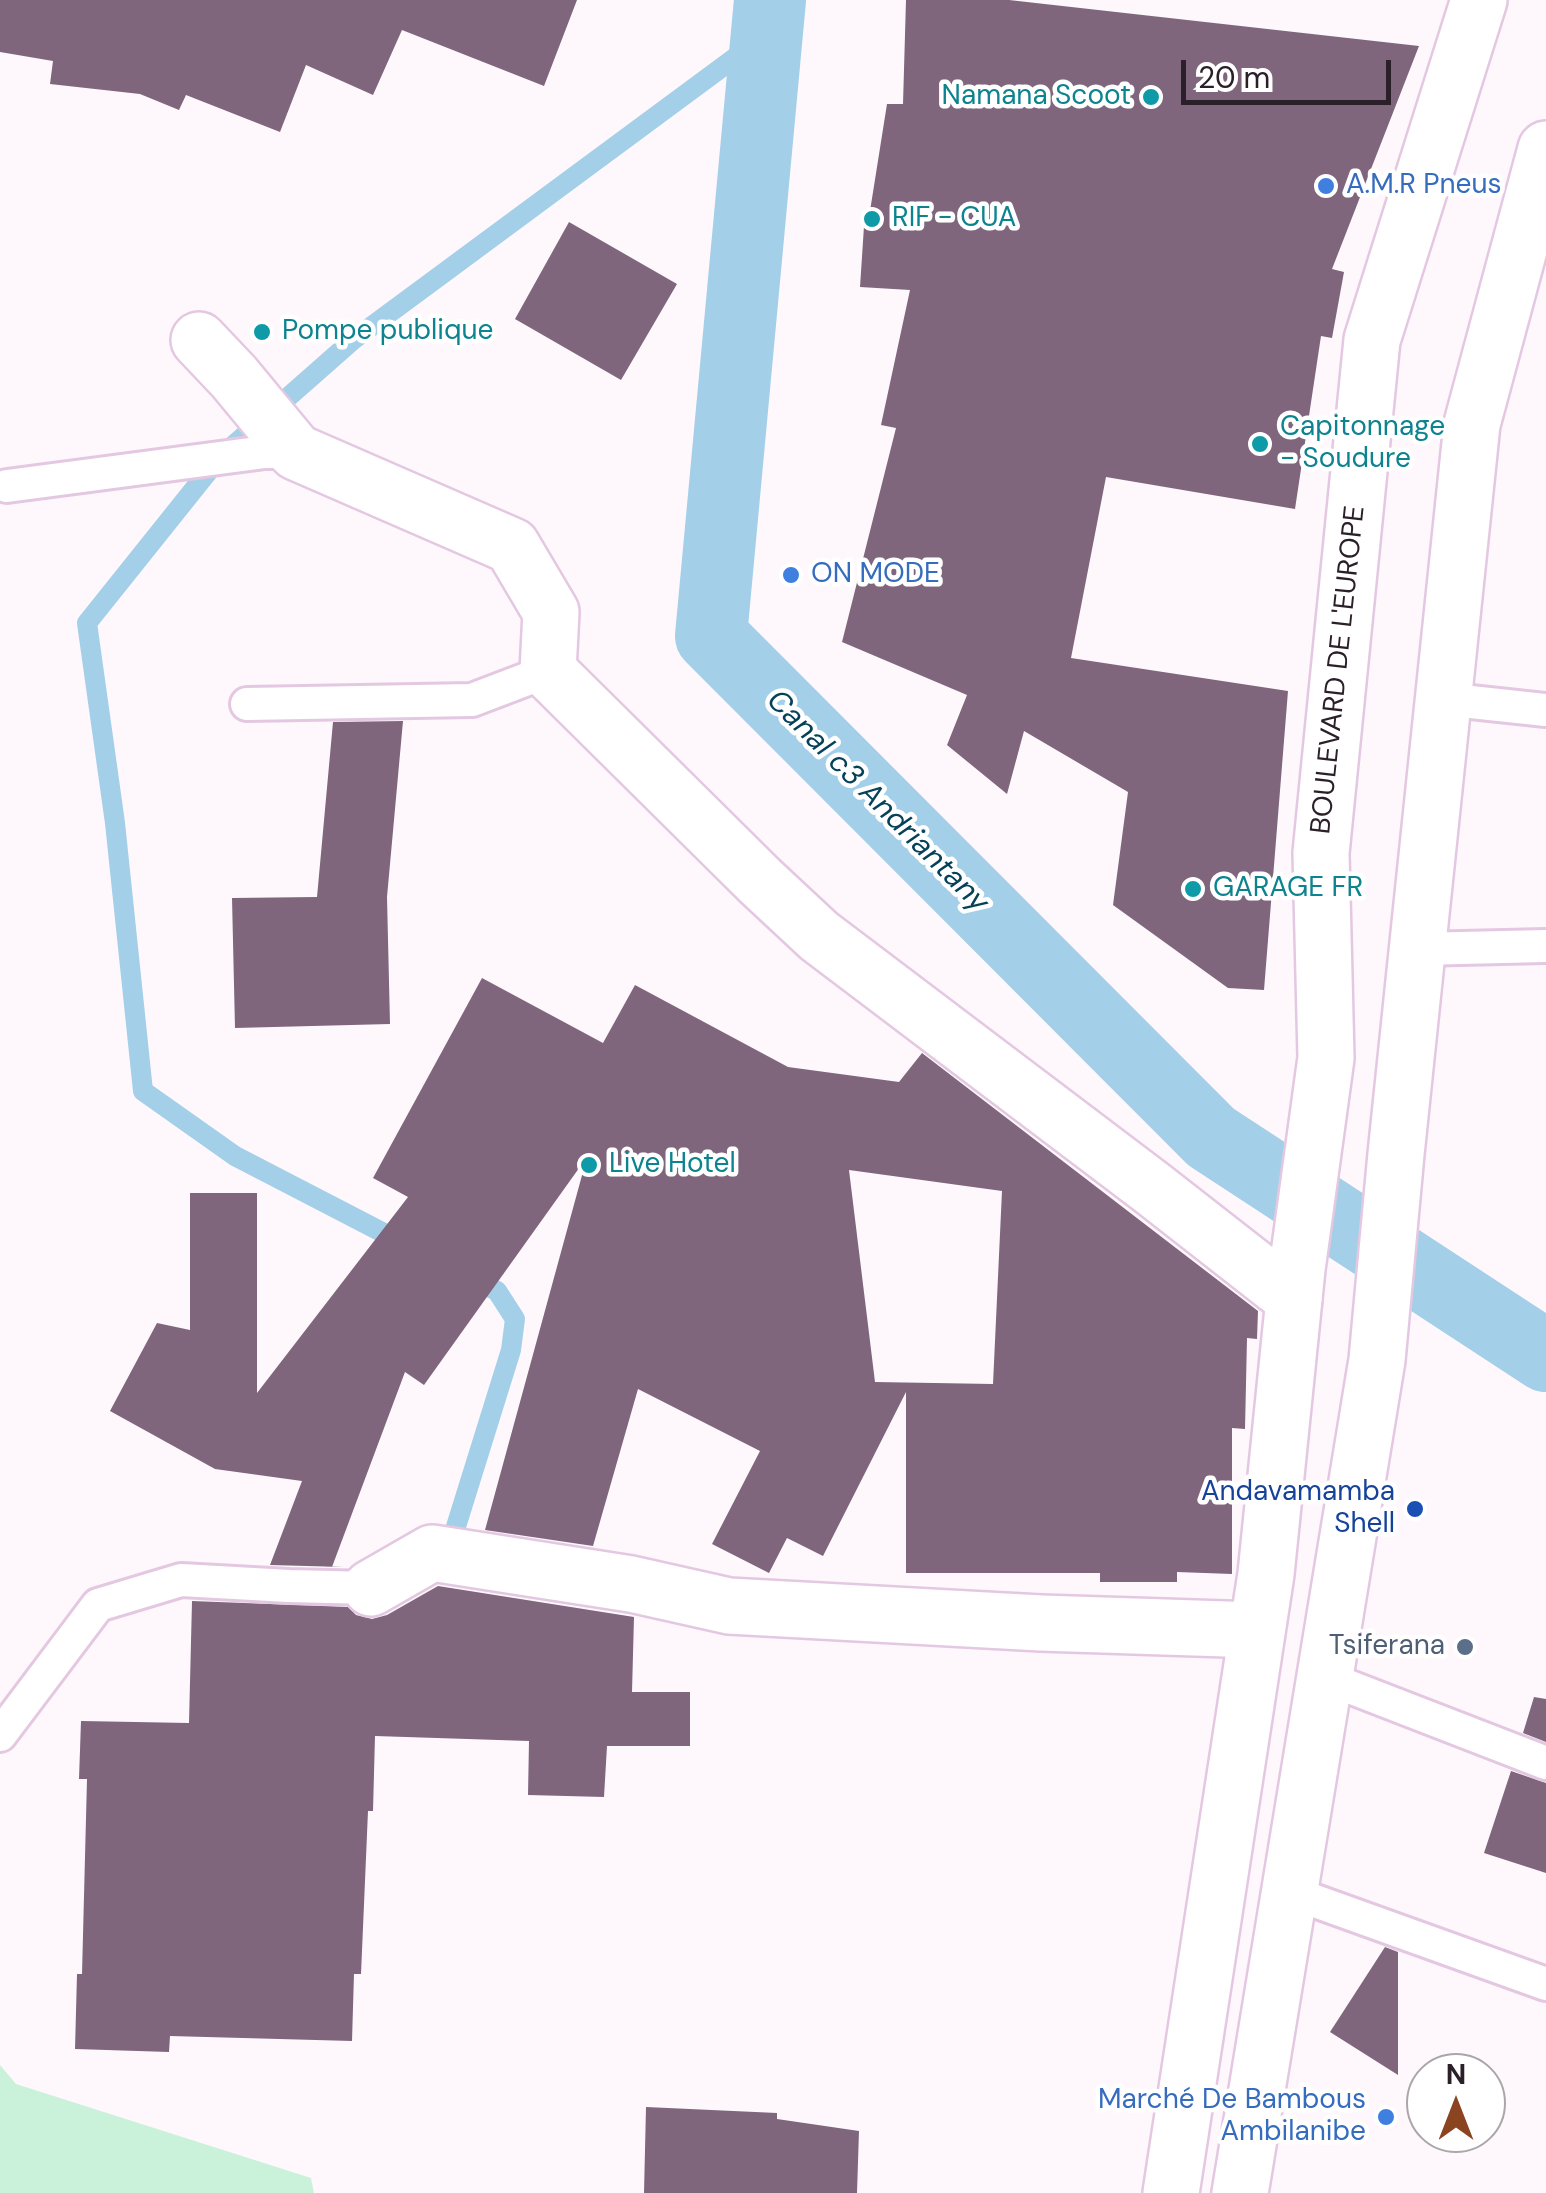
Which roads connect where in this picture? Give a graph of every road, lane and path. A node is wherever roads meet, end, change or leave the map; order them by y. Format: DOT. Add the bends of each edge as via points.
graph roads {
  1 [pos="1479,0"];
  2 [pos="1546,149"];
  3 [pos="217,359"];
  4 [pos="281,446"];
  5 [pos="7,486"];
  6 [pos="548,671"];
  7 [pos="1444,699"];
  8 [pos="248,704"];
  9 [pos="1546,710"];
  10 [pos="1546,946"];
  11 [pos="1418,949"];
  12 [pos="1295,1284"];
  13 [pos="371,1588"];
  14 [pos="1257,1630"];
  15 [pos="1324,1677"];
  16 [pos="0,1736"];
  17 [pos="1546,1763"];
  18 [pos="1290,1892"];
  19 [pos="1546,1984"];
  20 [pos="1171,2193"];
  21 [pos="1240,2193"];
  1 -- 12 [label="street, BOULEVARD DE L'EUROPE" via="1372,340 1321,853 1326,1058"];
  2 -- 7 [label="street" via="1472,424"];
  3 -- 4 [label="street"];
  4 -- 5 [label="lane"];
  4 -- 6 [label="street" via="512,546 552,612"];
  6 -- 8 [label="lane" via="472,700"];
  6 -- 12 [label="street" via="819,936 1136,1177"];
  7 -- 9 [label="lane"];
  7 -- 11 [label="street"];
  10 -- 11 [label="lane"];
  11 -- 15 [label="street" via="1377,1360"];
  12 -- 14 [label="street, BOULEVARD DE L'EUROPE"];
  13 -- 14 [label="street" via="432,1553 729,1606"];
  13 -- 16 [label="lane" via="181,1580 98,1605"];
  14 -- 20 [label="street, BOULEVARD DE L'EUROPE"];
  15 -- 17 [label="lane"];
  15 -- 18 [label="street"];
  18 -- 19 [label="lane"];
  18 -- 21 [label="street"];
}
